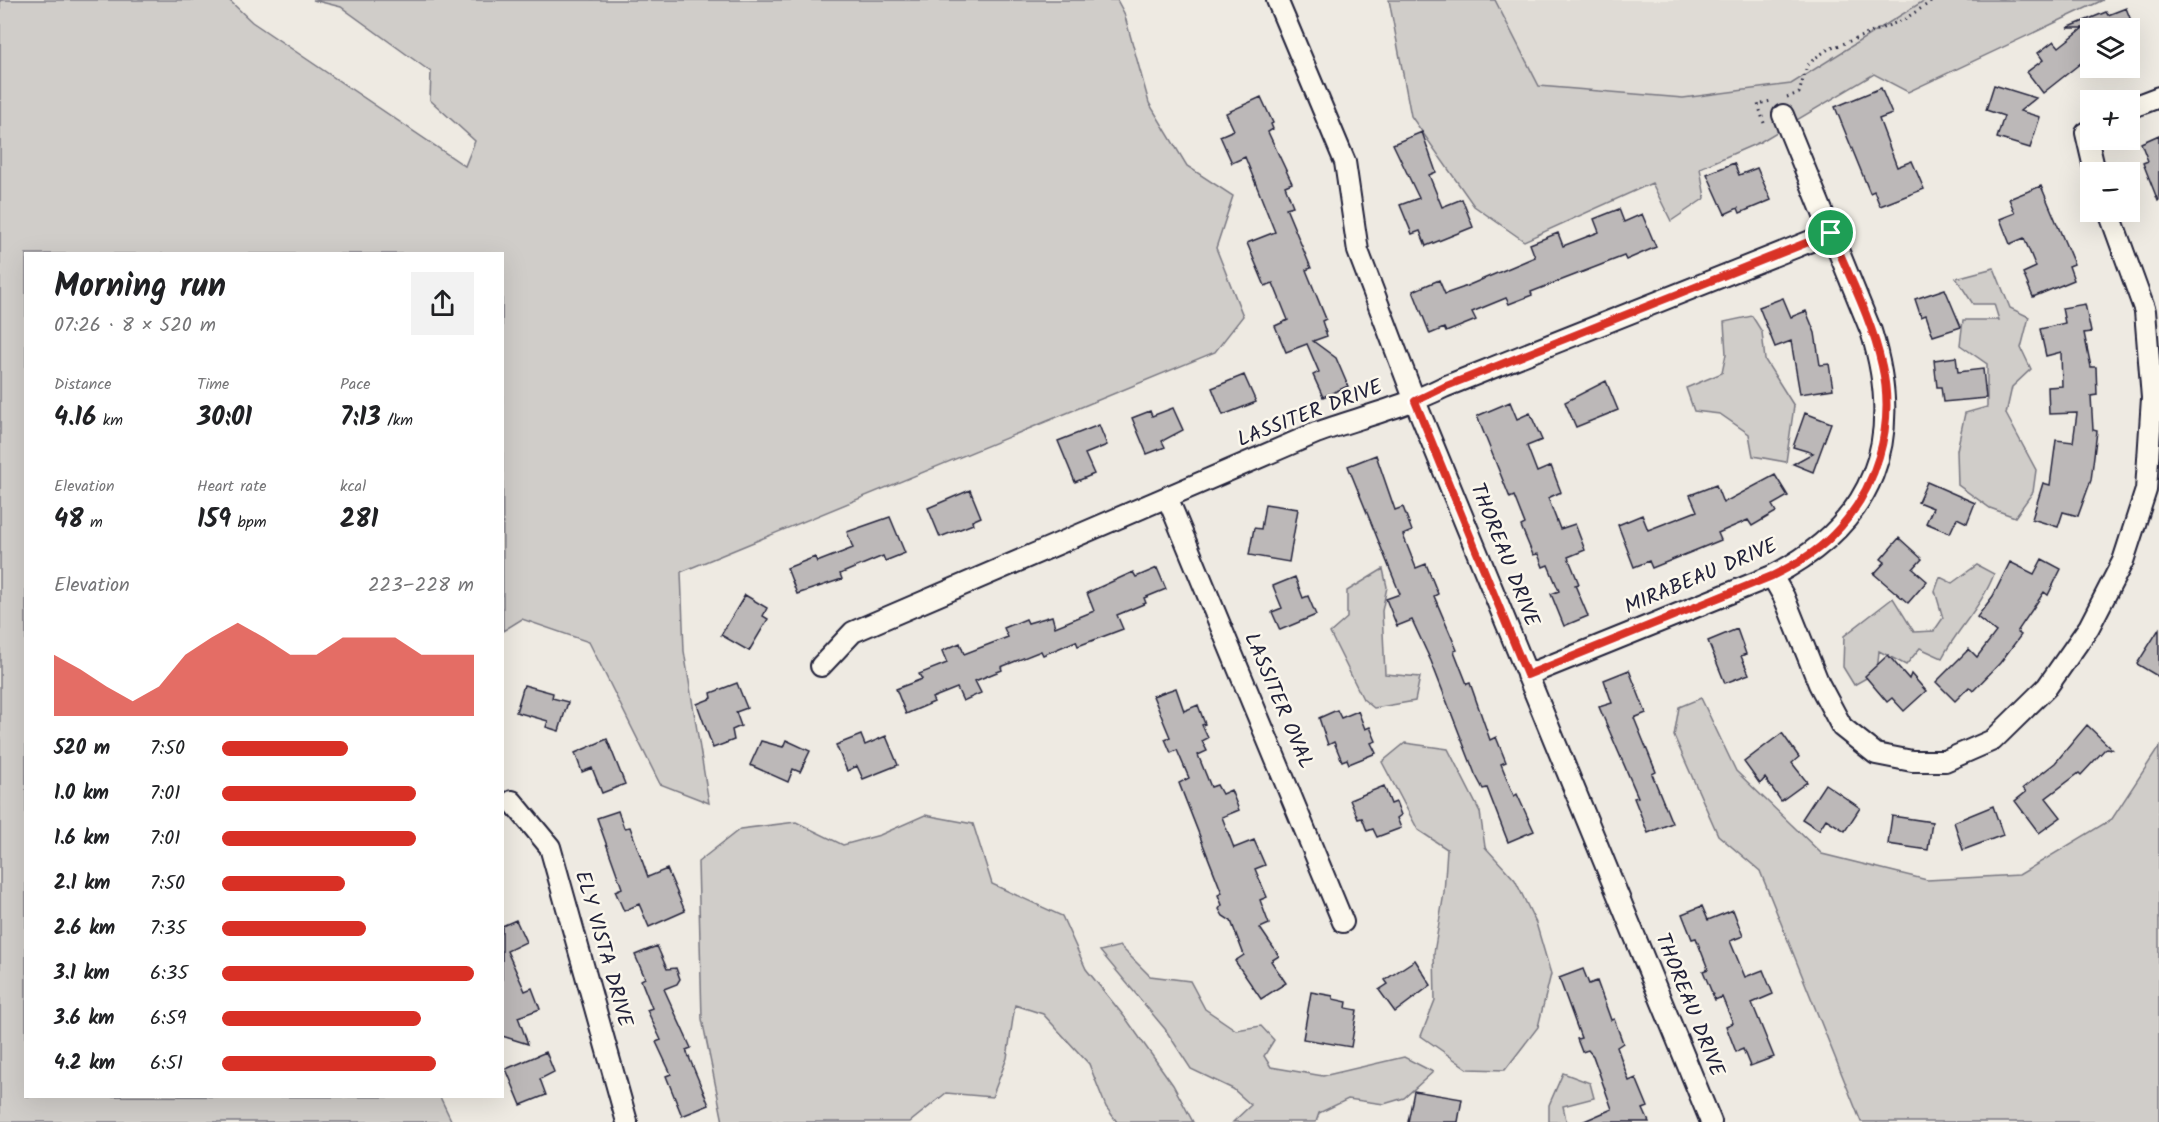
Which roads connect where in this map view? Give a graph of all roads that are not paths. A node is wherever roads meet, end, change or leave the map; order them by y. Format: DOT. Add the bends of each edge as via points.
graph roads {
  1 [pos="1277,0"];
  2 [pos="2159,97"];
  3 [pos="2140,104"];
  4 [pos="1783,115"];
  5 [pos="2113,222"];
  6 [pos="1831,233"];
  7 [pos="1415,401"];
  8 [pos="1168,499"];
  9 [pos="1772,576"];
  10 [pos="821,666"];
  11 [pos="1527,675"];
  12 [pos="512,801"];
  13 [pos="1343,922"];
  14 [pos="627,1122"];
  15 [pos="1711,1122"];
  1 -- 7 [label="street, THOREAU DRIVE" via="1345,162 1358,251"];
  2 -- 3 [label="street"];
  4 -- 6 [label="street, MIRABEAU DRIVE"];
  5 -- 9 [label="street" via="2145,311 2152,398 2146,490 2123,561 2089,627 2047,687 1993,740 1945,761 1912,761 1875,754 1842,727"];
  6 -- 7 [label="street, LASSITER DRIVE"];
  6 -- 9 [label="street, MIRABEAU DRIVE" via="1882,366 1886,391 1882,445 1874,473 1856,508 1833,536 1801,561"];
  7 -- 8 [label="street, LASSITER DRIVE" via="1316,433"];
  7 -- 11 [label="street, THOREAU DRIVE"];
  8 -- 10 [label="street, LASSITER DRIVE" via="853,632"];
  8 -- 13 [label="street, LASSITER OVAL"];
  9 -- 11 [label="street, MIRABEAU DRIVE"];
  11 -- 15 [label="street, THOREAU DRIVE"];
  12 -- 14 [label="street, ELY VISTA DRIVE" via="550,847"];
}
